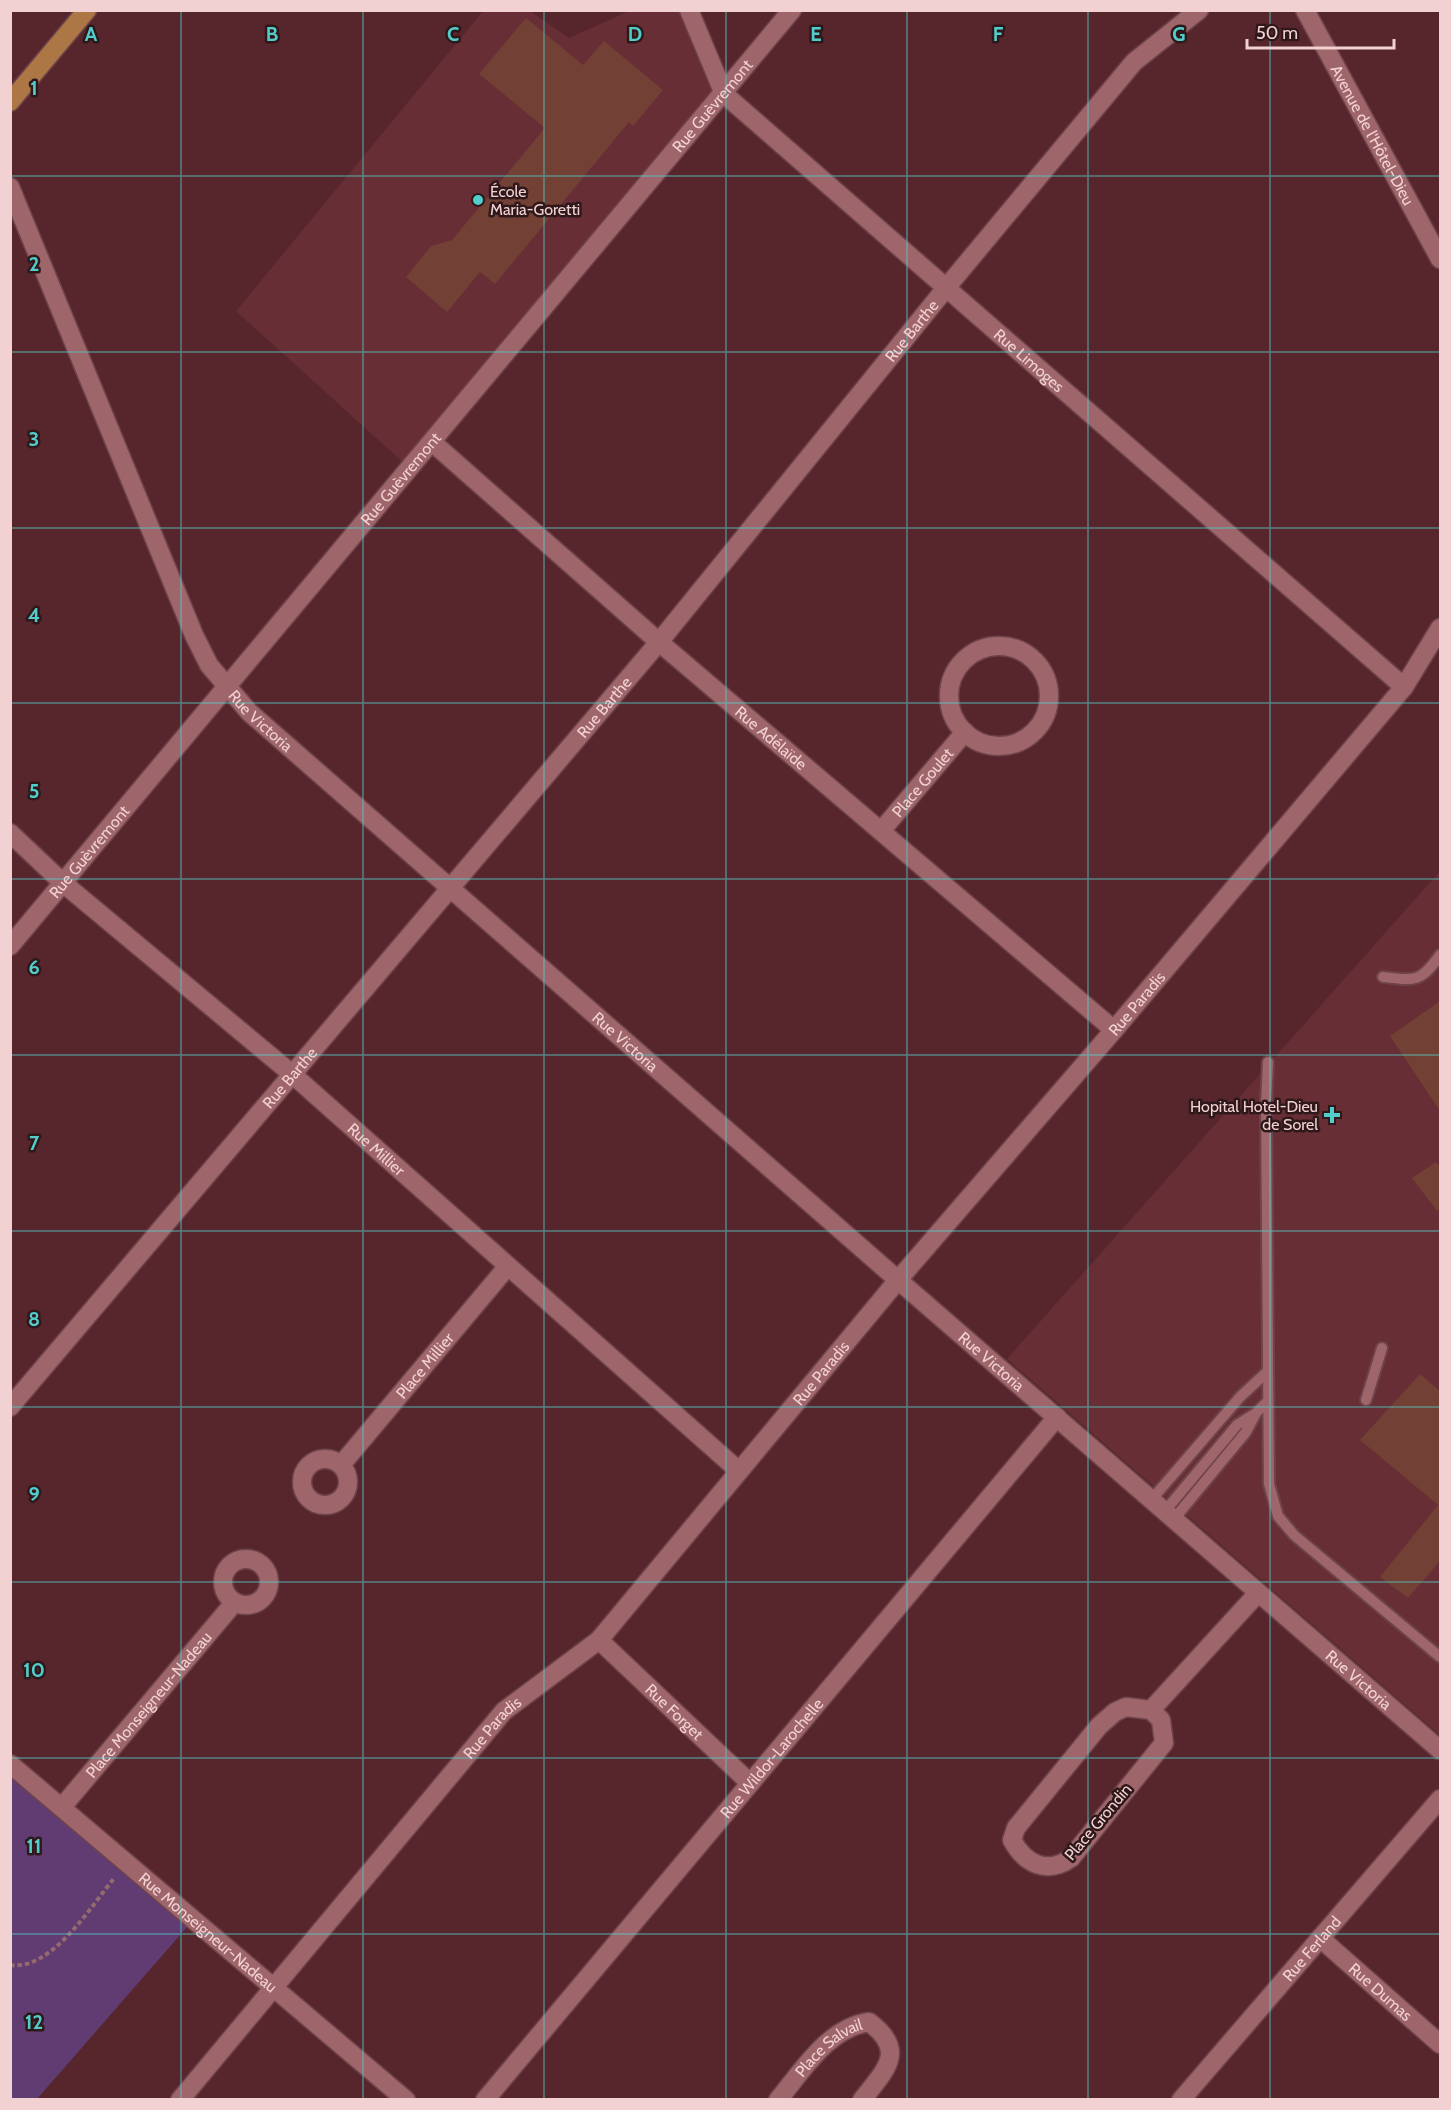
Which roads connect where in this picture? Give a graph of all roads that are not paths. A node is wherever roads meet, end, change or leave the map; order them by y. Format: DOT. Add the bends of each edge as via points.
graph roads {
  1 [pos="87,10"];
  2 [pos="689,10"];
  3 [pos="792,10"];
  4 [pos="1199,10"];
  5 [pos="1305,10"];
  6 [pos="724,94"];
  7 [pos="10,102"];
  8 [pos="10,188"];
  9 [pos="1440,259"];
  10 [pos="946,288"];
  11 [pos="432,442"];
  12 [pos="1440,627"];
  13 [pos="659,642"];
  14 [pos="226,687"];
  15 [pos="1404,687"];
  16 [pos="965,732"];
  17 [pos="881,831"];
  18 [pos="10,833"];
  19 [pos="63,883"];
  20 [pos="448,889"];
  21 [pos="10,946"];
  22 [pos="1440,955"];
  23 [pos="1383,977"];
  24 [pos="1114,1030"];
  25 [pos="1268,1062"];
  26 [pos="292,1074"];
  27 [pos="508,1266"];
  28 [pos="898,1280"];
  29 [pos="1382,1348"];
  30 [pos="1268,1371"];
  31 [pos="1366,1400"];
  32 [pos="1268,1401"];
  33 [pos="10,1407"];
  34 [pos="1057,1417"];
  35 [pos="340,1465"];
  36 [pos="739,1471"];
  37 [pos="1163,1510"];
  38 [pos="1258,1593"];
  39 [pos="234,1603"];
  40 [pos="599,1640"];
  41 [pos="1440,1657"];
  42 [pos="1151,1710"];
  43 [pos="1440,1749"];
  44 [pos="10,1764"];
  45 [pos="750,1783"];
  46 [pos="1440,1799"];
  47 [pos="62,1808"];
  48 [pos="1320,1938"];
  49 [pos="274,1987"];
  50 [pos="1440,2044"];
  51 [pos="180,2100"];
  52 [pos="406,2100"];
  53 [pos="485,2100"];
  54 [pos="778,2100"];
  55 [pos="862,2100"];
  56 [pos="1181,2100"];
  1 -- 7 [label="main road"];
  2 -- 6 [label="street, Rue Limoges"];
  3 -- 6 [label="street, Rue Guèvremont"];
  4 -- 10 [label="street, Rue Barthe" via="1134,62"];
  5 -- 9 [label="street, Avenue de l'Hôtel-Dieu"];
  6 -- 10 [label="street, Rue Limoges"];
  6 -- 11 [label="street, Rue Guèvremont"];
  8 -- 14 [label="street, Rue Victoria" via="194,635"];
  10 -- 13 [label="street, Rue Barthe"];
  10 -- 15 [label="street, Rue Limoges"];
  11 -- 13 [label="street, Rue Adélaïde"];
  11 -- 14 [label="street, Rue Guèvremont"];
  12 -- 15 [label="street, Rue Paradis"];
  13 -- 17 [label="street, Rue Adélaïde"];
  13 -- 20 [label="street, Rue Barthe"];
  14 -- 19 [label="street, Rue Guèvremont"];
  14 -- 20 [label="street, Rue Victoria" via="249,712"];
  15 -- 24 [label="street, Rue Paradis"];
  16 -- 16 [label="street, Place Goulet" via="955,719 950,687 966,658 988,647 1013,647 1040,666 1047,681 1046,713 1026,738 995,745"];
  16 -- 17 [label="street, Place Goulet"];
  17 -- 24 [label="street, Rue Adélaïde"];
  18 -- 19 [label="street, Rue Millier"];
  19 -- 21 [label="street, Rue Guèvremont"];
  19 -- 26 [label="street, Rue Millier"];
  20 -- 26 [label="street, Rue Barthe"];
  20 -- 28 [label="street, Rue Victoria"];
  22 -- 23 [label="lane" via="1426,974 1408,980"];
  24 -- 28 [label="street, Rue Paradis"];
  25 -- 30 [label="lane"];
  26 -- 27 [label="street, Rue Millier"];
  26 -- 33 [label="street, Rue Barthe"];
  27 -- 35 [label="street, Place Millier"];
  27 -- 36 [label="street, Rue Millier"];
  28 -- 34 [label="street, Rue Victoria"];
  28 -- 36 [label="street, Rue Paradis"];
  29 -- 31 [label="lane"];
  30 -- 32 [label="lane"];
  30 -- 37 [label="lane" via="1240,1397"];
  32 -- 37 [label="lane" via="1237,1425"];
  32 -- 41 [label="lane" via="1269,1484 1274,1505 1286,1527"];
  34 -- 37 [label="street, Rue Victoria"];
  34 -- 45 [label="street, Rue Wildor-Larochelle"];
  36 -- 40 [label="street, Rue Paradis"];
  37 -- 38 [label="street, Rue Victoria"];
  38 -- 42 [label="street"];
  38 -- 43 [label="street, Rue Victoria"];
  39 -- 47 [label="street, Place Monseigneur-Nadeau"];
  40 -- 45 [label="street, Rue Forget"];
  40 -- 49 [label="street, Rue Paradis" via="504,1711"];
  42 -- 42 [label="street, Place Grondin" via="1126,1707 1099,1726 1016,1828 1012,1840 1020,1854 1046,1868 1060,1866 1071,1858 1164,1743 1161,1720"];
  44 -- 47 [label="street, Rue Monseigneur-Nadeau"];
  45 -- 53 [label="street, Rue Wildor-Larochelle"];
  46 -- 48 [label="street, Rue Ferland"];
  47 -- 49 [label="street, Rue Monseigneur-Nadeau"];
  48 -- 50 [label="street, Rue Dumas"];
  48 -- 56 [label="street, Rue Ferland"];
  49 -- 51 [label="street, Rue Paradis"];
  49 -- 52 [label="street, Rue Monseigneur-Nadeau"];
  54 -- 55 [label="street, Place Salvail" via="835,2035 854,2024 869,2022 890,2045 889,2060 885,2073"];
}
